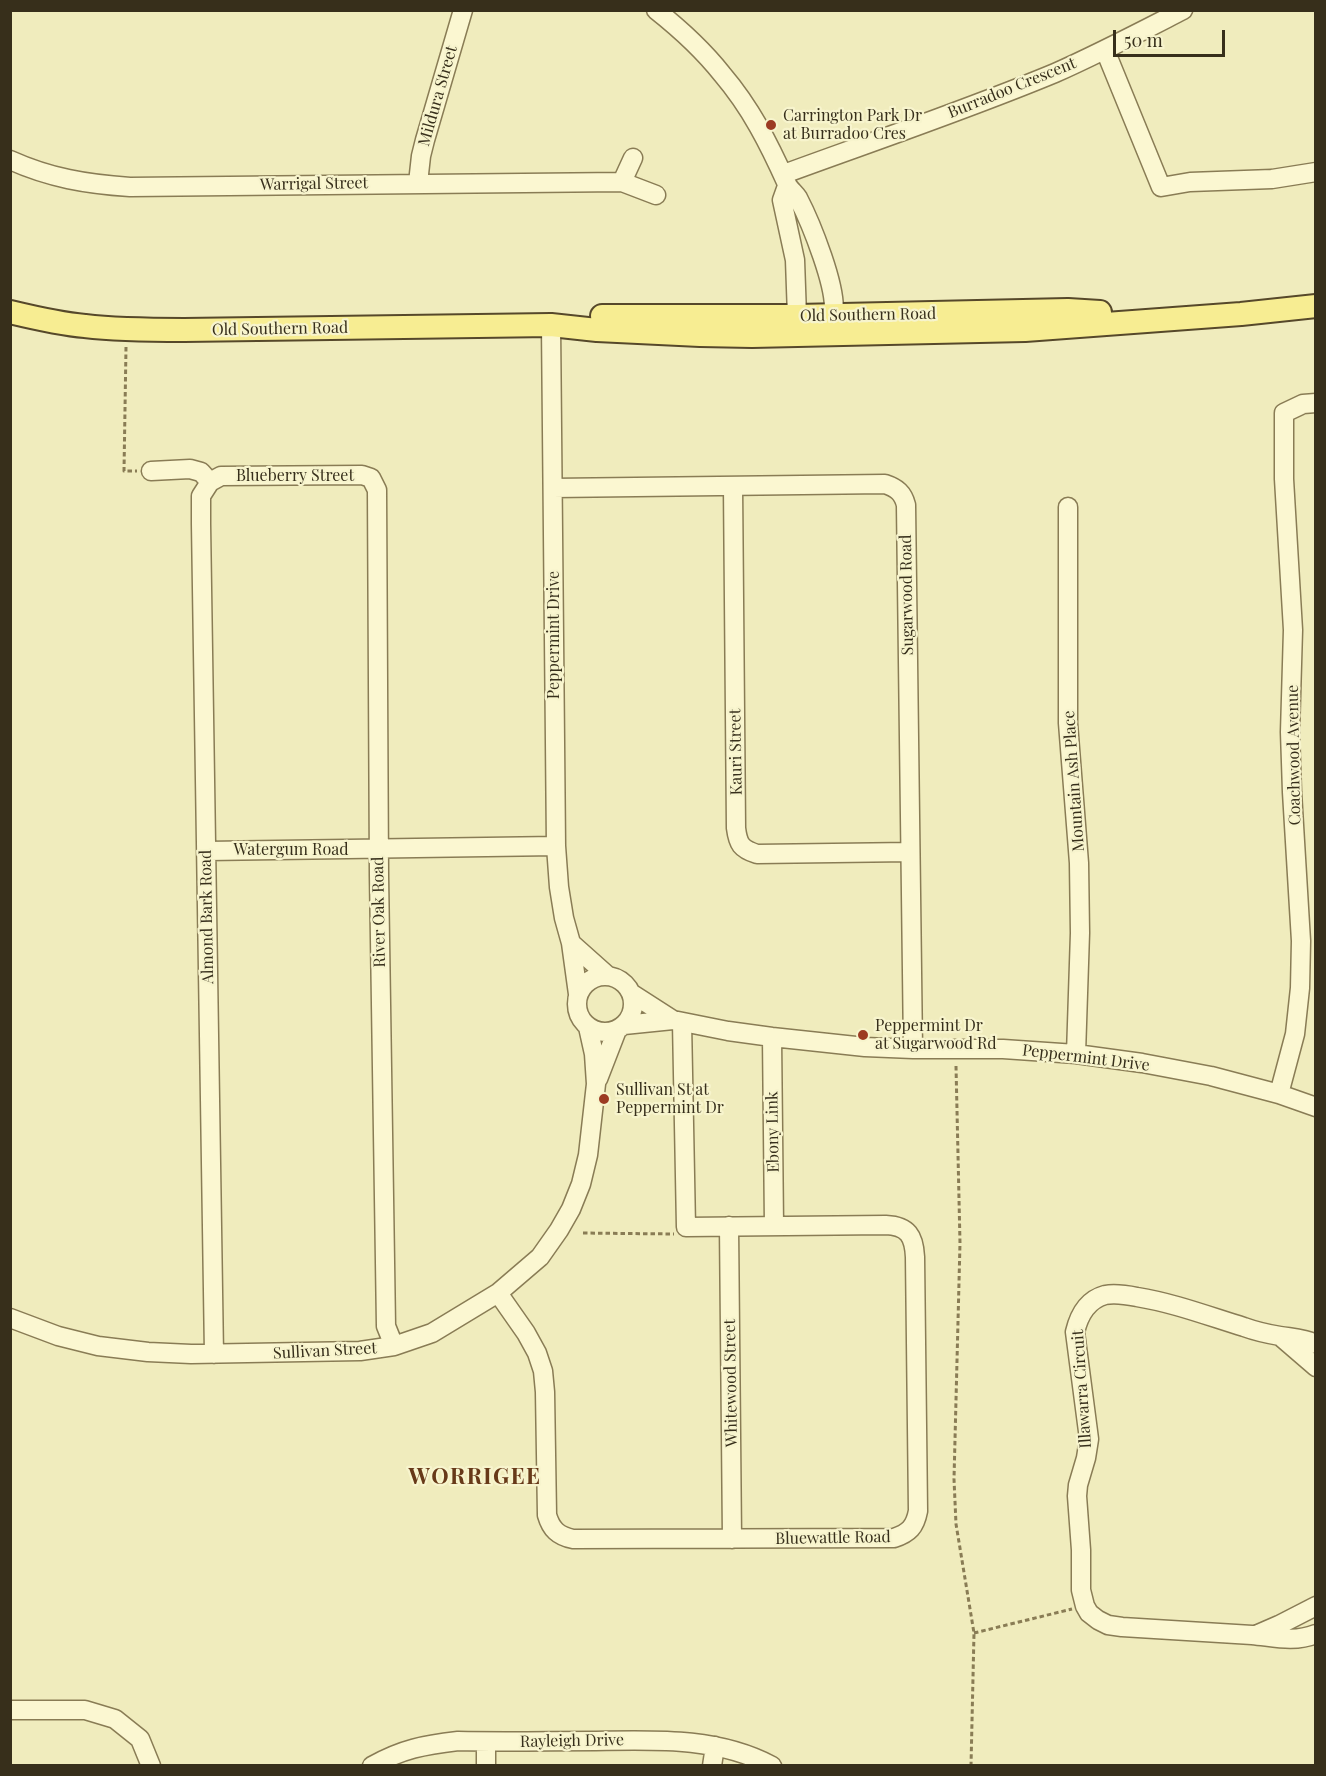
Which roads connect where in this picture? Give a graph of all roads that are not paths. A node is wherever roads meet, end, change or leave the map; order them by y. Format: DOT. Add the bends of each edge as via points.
graph roads {
  1 [pos="463,10"];
  2 [pos="656,10"];
  3 [pos="1183,10"];
  4 [pos="1105,50"];
  5 [pos="633,158"];
  6 [pos="10,160"];
  7 [pos="1316,172"];
  8 [pos="785,180"];
  9 [pos="622,182"];
  10 [pos="418,183"];
  11 [pos="656,195"];
  12 [pos="1316,306"];
  13 [pos="10,312"];
  14 [pos="797,316"];
  15 [pos="551,325"];
  16 [pos="829,325"];
  17 [pos="1316,403"];
  18 [pos="151,471"];
  19 [pos="371,478"];
  20 [pos="210,482"];
  21 [pos="733,486"];
  22 [pos="553,488"];
  23 [pos="1068,507"];
  24 [pos="556,846"];
  25 [pos="378,850"];
  26 [pos="207,851"];
  27 [pos="910,852"];
  28 [pos="571,943"];
  29 [pos="608,976"];
  30 [pos="631,993"];
  31 [pos="578,994"];
  32 [pos="678,1021"];
  33 [pos="588,1027"];
  34 [pos="620,1027"];
  35 [pos="772,1037"];
  36 [pos="913,1049"];
  37 [pos="1076,1054"];
  38 [pos="596,1084"];
  39 [pos="1279,1094"];
  40 [pos="1316,1107"];
  41 [pos="729,1226"];
  42 [pos="774,1226"];
  43 [pos="498,1293"];
  44 [pos="10,1318"];
  45 [pos="1280,1336"];
  46 [pos="1316,1344"];
  47 [pos="394,1346"];
  48 [pos="214,1354"];
  49 [pos="1316,1367"];
  50 [pos="732,1539"];
  51 [pos="1314,1610"];
  52 [pos="1316,1634"];
  53 [pos="1254,1635"];
  54 [pos="10,1710"];
  55 [pos="486,1742"];
  56 [pos="715,1746"];
  57 [pos="151,1766"];
  58 [pos="372,1766"];
  59 [pos="486,1766"];
  60 [pos="712,1766"];
  61 [pos="772,1766"];
  1 -- 10 [label="street, Mildura Street" via="421,156"];
  2 -- 8 [label="street" via="702,50 723,75 758,123"];
  3 -- 4 [label="street, Burradoo Crescent"];
  4 -- 7 [label="street" via="1161,187"];
  4 -- 8 [label="street, Burradoo Crescent"];
  5 -- 9 [label="street"];
  6 -- 10 [label="street, Warrigal Street" via="57,178 121,186"];
  8 -- 14 [label="street" via="782,200 795,260"];
  8 -- 16 [label="street" via="797,196 831,286"];
  9 -- 10 [label="street, Warrigal Street"];
  9 -- 11 [label="street, Warrigal Street"];
  12 -- 16 [label="main road, Old Southern Road" via="1025,330"];
  13 -- 15 [label="main road, Old Southern Road" via="84,326 126,329"];
  14 -- 15 [label="main road, Old Southern Road" via="596,316"];
  14 -- 16 [label="main road, Old Southern Road"];
  15 -- 16 [label="main road, Old Southern Road" via="752,336"];
  15 -- 22 [label="street, Peppermint Drive"];
  17 -- 39 [label="street, Coachwood Avenue" via="1284,413 1293,630 1290,732 1301,941 1295,1034"];
  18 -- 20 [label="street" via="190,469 201,472"];
  19 -- 20 [label="street, Blueberry Street" via="221,476"];
  19 -- 25 [label="street, River Oak Road" via="377,490"];
  20 -- 26 [label="street, Almond Bark Road" via="201,496"];
  21 -- 22 [label="street, Sugarwood Road"];
  21 -- 27 [label="street, Sugarwood Road" via="885,484 904,497"];
  21 -- 27 [label="street, Kauri Street" via="736,828 741,846 757,854"];
  22 -- 24 [label="street, Peppermint Drive"];
  23 -- 37 [label="street, Mountain Ash Place" via="1068,723 1080,921"];
  24 -- 25 [label="street, Watergum Road"];
  24 -- 28 [label="street, Peppermint Drive" via="559,887"];
  25 -- 26 [label="street, Watergum Road"];
  25 -- 47 [label="street, River Oak Road" via="386,1326"];
  26 -- 48 [label="street, Almond Bark Road"];
  27 -- 36 [label="street, Sugarwood Road"];
  28 -- 29 [label="street"];
  28 -- 31 [label="street, Peppermint Drive"];
  29 -- 30 [label="street" via="622,981"];
  29 -- 31 [label="street" via="590,980"];
  30 -- 32 [label="street, Peppermint Drive"];
  30 -- 34 [label="street" via="632,1010"];
  31 -- 33 [label="street" via="578,1012"];
  32 -- 34 [label="street, Peppermint Drive"];
  32 -- 35 [label="street, Peppermint Drive"];
  32 -- 41 [label="street, Bluewattle Road" via="686,1227"];
  33 -- 34 [label="street" via="602,1033"];
  33 -- 38 [label="street, Sullivan Street"];
  34 -- 38 [label="street, Sullivan Street"];
  35 -- 36 [label="street, Peppermint Drive"];
  35 -- 42 [label="street, Ebony Link"];
  36 -- 37 [label="street, Peppermint Drive"];
  37 -- 39 [label="street, Peppermint Drive" via="1211,1076"];
  38 -- 43 [label="street, Sullivan Street" via="588,1155 571,1209 540,1257"];
  39 -- 40 [label="street, Peppermint Drive"];
  41 -- 42 [label="street, Bluewattle Road"];
  41 -- 50 [label="street, Whitewood Street"];
  42 -- 50 [label="street, Bluewattle Road" via="898,1226 912,1238 918,1511 912,1528 894,1538"];
  43 -- 47 [label="street, Sullivan Street" via="432,1333"];
  43 -- 50 [label="street, Bluewattle Road" via="537,1353 543,1371 547,1515 555,1532 573,1539"];
  44 -- 48 [label="street, Sullivan Street" via="98,1346"];
  45 -- 46 [label="street, Illawarra Circuit"];
  45 -- 49 [label="street, Illawarra Circuit"];
  45 -- 53 [label="street, Illawarra Circuit" via="1180,1306 1127,1295 1104,1296 1091,1302 1078,1319 1075,1332 1089,1439 1077,1496 1081,1590 1089,1613 1107,1625"];
  47 -- 48 [label="street, Sullivan Street" via="360,1351"];
  51 -- 53 [label="street"];
  52 -- 53 [label="street" via="1297,1640"];
  54 -- 57 [label="street" via="85,1710 116,1719 140,1739"];
  55 -- 56 [label="street, Rayleigh Drive" via="684,1741"];
  55 -- 58 [label="street, Rayleigh Drive" via="431,1744 393,1754"];
  55 -- 59 [label="street"];
  56 -- 60 [label="street"];
  56 -- 61 [label="street, Rayleigh Drive"];
}
